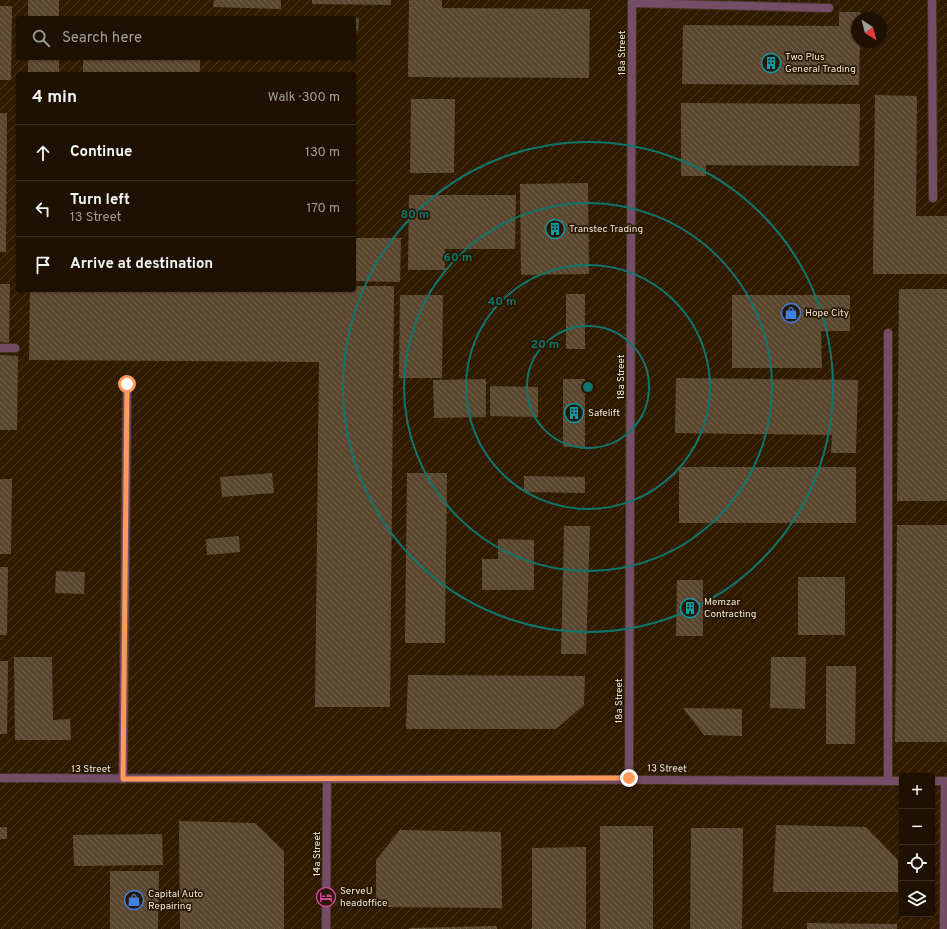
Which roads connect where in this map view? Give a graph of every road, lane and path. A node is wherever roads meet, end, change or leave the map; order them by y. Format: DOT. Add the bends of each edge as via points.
graph roads {
  1 [pos="932,0"];
  2 [pos="632,2"];
  3 [pos="828,8"];
  4 [pos="933,198"];
  5 [pos="888,333"];
  6 [pos="0,348"];
  7 [pos="14,348"];
  8 [pos="127,384"];
  9 [pos="0,778"];
  10 [pos="629,778"];
  11 [pos="123,779"];
  12 [pos="327,780"];
  13 [pos="888,781"];
  14 [pos="899,781"];
  15 [pos="935,781"];
  16 [pos="946,781"];
  17 [pos="326,929"];
  18 [pos="944,929"];
  1 -- 4 [label="lane"];
  2 -- 3 [label="lane"];
  2 -- 10 [label="lane, 18a Street"];
  5 -- 13 [label="lane"];
  6 -- 7 [label="lane"];
  8 -- 11 [label="lane"];
  9 -- 11 [label="lane, 13 Street"];
  10 -- 12 [label="lane, 13 Street"];
  10 -- 13 [label="lane, 13 Street"];
  11 -- 12 [label="lane, 13 Street"];
  12 -- 17 [label="lane, 14a Street"];
  13 -- 14 [label="lane, 13 Street"];
  15 -- 16 [label="lane"];
  16 -- 18 [label="lane"];
}
